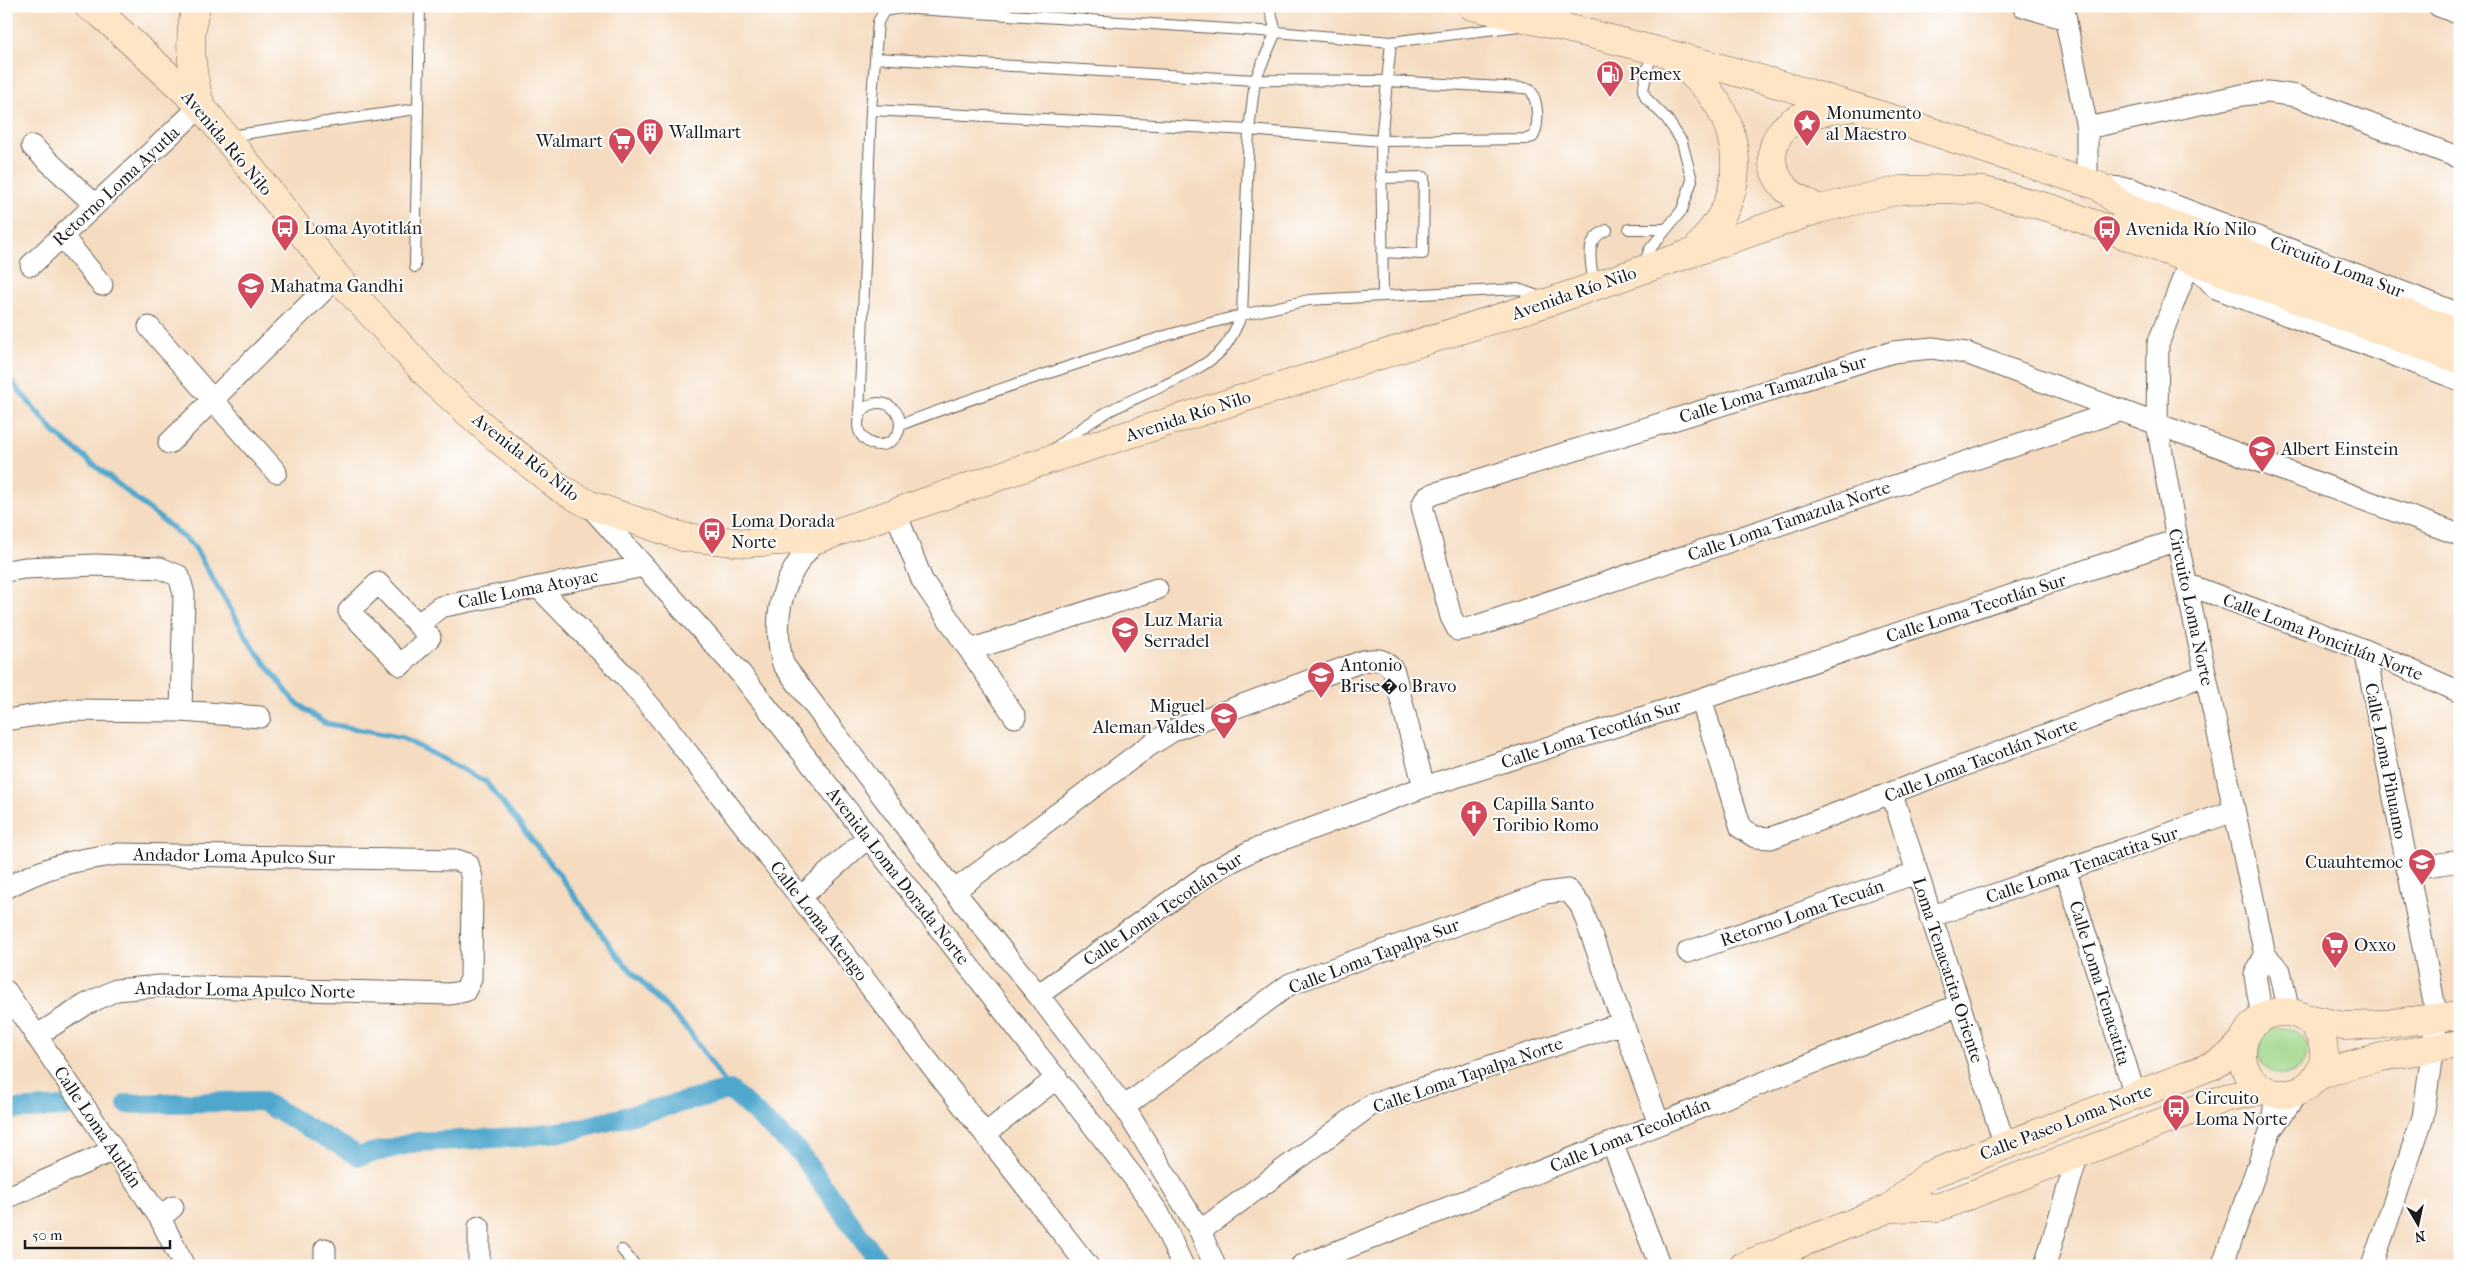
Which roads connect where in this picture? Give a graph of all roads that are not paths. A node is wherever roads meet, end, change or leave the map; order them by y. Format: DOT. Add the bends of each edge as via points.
graph roads {
  1 [pos="196,6"];
  2 [pos="420,6"];
  3 [pos="1269,6"];
  4 [pos="1472,6"];
  5 [pos="2023,6"];
  6 [pos="2440,6"];
  7 [pos="97,9"];
  8 [pos="2064,13"];
  9 [pos="2460,14"];
  10 [pos="1555,19"];
  11 [pos="1276,32"];
  12 [pos="1391,42"];
  13 [pos="1661,51"];
  14 [pos="875,58"];
  15 [pos="1255,80"];
  16 [pos="1387,81"];
  17 [pos="201,106"];
  18 [pos="1855,107"];
  19 [pos="416,109"];
  20 [pos="871,110"];
  21 [pos="2087,128"];
  22 [pos="1249,130"];
  23 [pos="226,136"];
  24 [pos="1381,141"];
  25 [pos="32,146"];
  26 [pos="2460,158"];
  27 [pos="1381,178"];
  28 [pos="2093,184"];
  29 [pos="94,204"];
  30 [pos="1819,209"];
  31 [pos="1629,229"];
  32 [pos="1665,229"];
  33 [pos="1607,230"];
  34 [pos="62,236"];
  35 [pos="1382,252"];
  36 [pos="1695,252"];
  37 [pos="2190,260"];
  38 [pos="31,265"];
  39 [pos="415,267"];
  40 [pos="1641,270"];
  41 [pos="337,277"];
  42 [pos="102,285"];
  43 [pos="1594,287"];
  44 [pos="1383,296"];
  45 [pos="1552,301"];
  46 [pos="2460,314"];
  47 [pos="1242,315"];
  48 [pos="149,327"];
  49 [pos="2460,334"];
  50 [pos="2460,360"];
  51 [pos="2460,380"];
  52 [pos="212,400"];
  53 [pos="2121,410"];
  54 [pos="859,416"];
  55 [pos="2156,424"];
  56 [pos="900,425"];
  57 [pos="169,443"];
  58 [pos="1032,465"];
  59 [pos="276,472"];
  60 [pos="588,504"];
  61 [pos="896,513"];
  62 [pos="2460,535"];
  63 [pos="818,539"];
  64 [pos="2177,540"];
  65 [pos="644,566"];
  66 [pos="6,571"];
  67 [pos="2186,584"];
  68 [pos="538,587"];
  69 [pos="1157,589"];
  70 [pos="418,625"];
  71 [pos="1458,630"];
  72 [pos="970,650"];
  73 [pos="2365,650"];
  74 [pos="2205,675"];
  75 [pos="2460,692"];
  76 [pos="1701,699"];
  77 [pos="180,711"];
  78 [pos="260,717"];
  79 [pos="1015,717"];
  80 [pos="6,720"];
  81 [pos="1424,787"];
  82 [pos="1892,794"];
  83 [pos="2234,812"];
  84 [pos="868,837"];
  85 [pos="2460,861"];
  86 [pos="2407,869"];
  87 [pos="2066,871"];
  88 [pos="1916,874"];
  89 [pos="6,888"];
  90 [pos="954,891"];
  91 [pos="801,897"];
  92 [pos="1930,917"];
  93 [pos="1688,952"];
  94 [pos="2264,955"];
  95 [pos="465,990"];
  96 [pos="6,991"];
  97 [pos="1038,995"];
  98 [pos="1959,1005"];
  99 [pos="2298,1015"];
  100 [pos="2448,1017"];
  101 [pos="2262,1018"];
  102 [pos="1623,1023"];
  103 [pos="36,1036"];
  104 [pos="2244,1040"];
  105 [pos="2460,1044"];
  106 [pos="2432,1048"];
  107 [pos="1057,1078"];
  108 [pos="2289,1088"];
  109 [pos="2135,1095"];
  110 [pos="1124,1108"];
  111 [pos="1659,1124"];
  112 [pos="985,1134"];
  113 [pos="1612,1142"];
  114 [pos="2005,1146"];
  115 [pos="114,1150"];
  116 [pos="2078,1154"];
  117 [pos="6,1198"];
  118 [pos="1890,1208"];
  119 [pos="479,1227"];
  120 [pos="1200,1230"];
  121 [pos="622,1250"];
  122 [pos="184,1266"];
  123 [pos="479,1266"];
  124 [pos="636,1266"];
  125 [pos="1088,1266"];
  126 [pos="1183,1266"];
  127 [pos="1215,1266"];
  128 [pos="1301,1266"];
  129 [pos="1660,1266"];
  130 [pos="1743,1266"];
  131 [pos="2045,1266"];
  132 [pos="2222,1266"];
  133 [pos="2372,1266"];
  1 -- 17 [label="main road" via="190,50"];
  2 -- 19 [label="lane"];
  3 -- 11 [label="lane"];
  4 -- 10 [label="main road"];
  5 -- 8 [label="street"];
  6 -- 9 [label="street"];
  7 -- 17 [label="main road, Avenida Río Nilo"];
  8 -- 21 [label="street"];
  10 -- 12 [label="lane"];
  10 -- 13 [label="main road"];
  11 -- 12 [label="lane"];
  11 -- 14 [label="lane" via="900,8 884,11 878,22"];
  11 -- 15 [label="lane"];
  12 -- 16 [label="lane"];
  13 -- 18 [label="main road"];
  13 -- 32 [label="lane" via="1643,90 1682,142 1692,180 1682,210"];
  13 -- 36 [label="main road" via="1711,93 1733,141 1736,162 1726,209"];
  14 -- 15 [label="lane"];
  14 -- 20 [label="lane"];
  15 -- 16 [label="lane"];
  15 -- 22 [label="lane"];
  16 -- 24 [label="lane"];
  16 -- 24 [label="lane" via="1530,89 1535,96 1537,130 1533,137 1526,139"];
  17 -- 23 [label="main road, Avenida Río Nilo"];
  17 -- 29 [label="street, Retorno Loma Ayutla"];
  18 -- 28 [label="main road"];
  18 -- 30 [label="main road" via="1797,118 1775,139 1772,155 1780,182 1793,196"];
  19 -- 23 [label="lane"];
  19 -- 39 [label="lane"];
  20 -- 22 [label="lane"];
  20 -- 54 [label="lane"];
  21 -- 26 [label="street" via="2268,92 2296,96"];
  21 -- 28 [label="street"];
  22 -- 24 [label="lane"];
  22 -- 47 [label="lane"];
  23 -- 41 [label="main road, Avenida Río Nilo"];
  24 -- 27 [label="lane"];
  25 -- 29 [label="street"];
  27 -- 35 [label="lane"];
  27 -- 35 [label="lane" via="1424,177 1422,254"];
  28 -- 46 [label="street, Circuito Loma Sur" via="2131,189"];
  28 -- 49 [label="main road" via="2124,207"];
  29 -- 34 [label="street, Retorno Loma Ayutla"];
  30 -- 36 [label="main road, Avenida Río Nilo"];
  30 -- 37 [label="main road, Avenida Río Nilo" via="1900,190 1985,191 2054,209"];
  31 -- 32 [label="lane"];
  32 -- 40 [label="lane" via="1650,249"];
  33 -- 43 [label="lane" via="1593,239 1590,247"];
  34 -- 38 [label="street, Retorno Loma Ayutla"];
  34 -- 42 [label="street"];
  35 -- 44 [label="lane"];
  36 -- 40 [label="main road, Avenida Río Nilo"];
  37 -- 50 [label="main road, Avenida Río Nilo"];
  37 -- 51 [label="street" via="2216,288"];
  37 -- 55 [label="street, Circuito Loma Norte" via="2158,344"];
  40 -- 43 [label="main road, Avenida Río Nilo"];
  41 -- 52 [label="street"];
  41 -- 60 [label="main road, Avenida Río Nilo" via="436,384 514,452 560,488"];
  43 -- 45 [label="main road, Avenida Río Nilo"];
  44 -- 45 [label="lane" via="1518,289"];
  44 -- 47 [label="lane" via="1309,300"];
  45 -- 58 [label="main road, Avenida Río Nilo"];
  47 -- 56 [label="lane" via="1203,324 959,402"];
  47 -- 58 [label="lane" via="1230,340 1206,364 1087,424"];
  48 -- 52 [label="street"];
  52 -- 57 [label="street"];
  52 -- 59 [label="street"];
  53 -- 55 [label="street, Calle Loma Tamazula Sur"];
  53 -- 71 [label="street, Calle Loma Tamazula Norte"];
  53 -- 71 [label="street, Calle Loma Tamazula Sur" via="1966,353 1932,348 1893,352 1433,494 1422,506 1451,617"];
  54 -- 56 [label="lane" via="873,403 886,404 897,412"];
  54 -- 56 [label="lane" via="857,424 862,438 874,445 889,443 895,438"];
  55 -- 62 [label="street, Calle Loma Tamazula Sur"];
  55 -- 64 [label="street, Circuito Loma Norte"];
  58 -- 61 [label="main road, Avenida Río Nilo"];
  60 -- 63 [label="main road, Avenida Río Nilo" via="683,537 746,543"];
  60 -- 65 [label="street, Avenida Loma Dorada Norte"];
  61 -- 63 [label="main road, Avenida Río Nilo"];
  61 -- 72 [label="street" via="922,580"];
  63 -- 90 [label="street, Avenida Loma Dorada Norte" via="797,562 783,591 778,620 783,664"];
  64 -- 67 [label="street, Circuito Loma Norte"];
  64 -- 76 [label="street, Calle Loma Tecotlán Sur"];
  65 -- 68 [label="street, Calle Loma Atoyac"];
  65 -- 84 [label="street, Avenida Loma Dorada Norte" via="741,674"];
  66 -- 77 [label="street" via="96,565 160,568 179,576 184,594"];
  67 -- 73 [label="street, Calle Loma Poncitlán Norte"];
  67 -- 74 [label="street, Circuito Loma Norte"];
  68 -- 70 [label="street, Calle Loma Atoyac" via="440,607"];
  68 -- 91 [label="street, Calle Loma Atengo" via="626,677"];
  69 -- 72 [label="street"];
  72 -- 79 [label="street"];
  73 -- 75 [label="street, Calle Loma Poncitlán Norte"];
  73 -- 86 [label="street, Calle Loma Pihuamo"];
  74 -- 82 [label="street, Calle Loma Tacotlán Norte"];
  74 -- 83 [label="street, Circuito Loma Norte"];
  76 -- 81 [label="street, Calle Loma Tecotlán Sur"];
  76 -- 82 [label="street, Calle Loma Tacotlán Norte" via="1741,828 1755,837 1771,838"];
  77 -- 78 [label="street"];
  77 -- 80 [label="street" via="68,710"];
  81 -- 90 [label="street" via="1394,672 1389,663 1381,659 1363,660 1174,730"];
  81 -- 97 [label="street, Calle Loma Tecotlán Sur" via="1251,850 1210,873"];
  82 -- 88 [label="street, Loma Tenacatita Oriente"];
  83 -- 87 [label="street, Calle Loma Tenacatita Sur"];
  83 -- 94 [label="street, Circuito Loma Norte"];
  84 -- 91 [label="street"];
  84 -- 107 [label="street, Avenida Loma Dorada Norte"];
  85 -- 86 [label="street"];
  86 -- 100 [label="street, Calle Loma Pihuamo"];
  87 -- 92 [label="street, Calle Loma Tenacatita Sur"];
  87 -- 109 [label="street, Calle Loma Tenacatita"];
  88 -- 92 [label="street, Loma Tenacatita Oriente"];
  88 -- 93 [label="street, Retorno Loma Tecuán"];
  89 -- 95 [label="street, Andador Loma Apulco Sur" via="36,871 119,854 456,860 468,864 472,878 471,979"];
  90 -- 97 [label="street, Avenida Loma Dorada Norte"];
  91 -- 112 [label="street, Calle Loma Atengo"];
  92 -- 98 [label="street, Loma Tenacatita Oriente"];
  94 -- 99 [label="street" via="2280,971"];
  94 -- 101 [label="street" via="2255,975"];
  95 -- 103 [label="street, Andador Loma Apulco Norte" via="450,994 160,986 116,990"];
  96 -- 103 [label="street, Calle Loma Autlán"];
  97 -- 110 [label="street, Avenida Loma Dorada Norte"];
  98 -- 111 [label="street, Calle Loma Tecolotlán"];
  98 -- 114 [label="street, Loma Tenacatita Oriente"];
  99 -- 100 [label="main road" via="2343,1026"];
  99 -- 101 [label="main road" via="2275,1012"];
  99 -- 108 [label="main road" via="2323,1039 2324,1065"];
  100 -- 106 [label="street, Calle Loma Pihuamo"];
  101 -- 104 [label="main road" via="2251,1027"];
  102 -- 110 [label="street, Calle Loma Tapalpa Sur" via="1582,906 1568,890 1545,893 1290,984"];
  102 -- 111 [label="street"];
  102 -- 120 [label="street, Calle Loma Tapalpa Norte" via="1371,1105"];
  103 -- 115 [label="street, Calle Loma Autlán"];
  104 -- 108 [label="main road" via="2245,1069 2253,1081"];
  104 -- 109 [label="main road, Calle Paseo Loma Norte" via="2229,1056 2214,1065"];
  105 -- 106 [label="main road, Calle Paseo Loma Norte"];
  106 -- 108 [label="main road, Calle Paseo Loma Norte" via="2346,1065"];
  106 -- 133 [label="street, Calle Loma Pihuamo" via="2423,1117"];
  107 -- 112 [label="street"];
  107 -- 126 [label="street, Avenida Loma Dorada Norte" via="1159,1214"];
  108 -- 116 [label="main road, Calle Paseo Loma Norte" via="2225,1098"];
  108 -- 132 [label="street"];
  109 -- 114 [label="main road, Calle Paseo Loma Norte"];
  110 -- 120 [label="street, Avenida Loma Dorada Norte"];
  111 -- 113 [label="street, Calle Loma Tecolotlán"];
  112 -- 125 [label="street, Calle Loma Atengo"];
  113 -- 128 [label="street, Calle Loma Tecolotlán"];
  113 -- 129 [label="street"];
  114 -- 118 [label="main road, Calle Paseo Loma Norte" via="1929,1175"];
  115 -- 117 [label="street"];
  115 -- 122 [label="street, Calle Loma Autlán" via="166,1212"];
  116 -- 118 [label="main road, Calle Paseo Loma Norte" via="1939,1207"];
  116 -- 131 [label="street"];
  118 -- 130 [label="main road, Calle Paseo Loma Norte"];
  119 -- 123 [label="street"];
  120 -- 127 [label="street, Avenida Loma Dorada Norte"];
  121 -- 124 [label="lane"];
}
